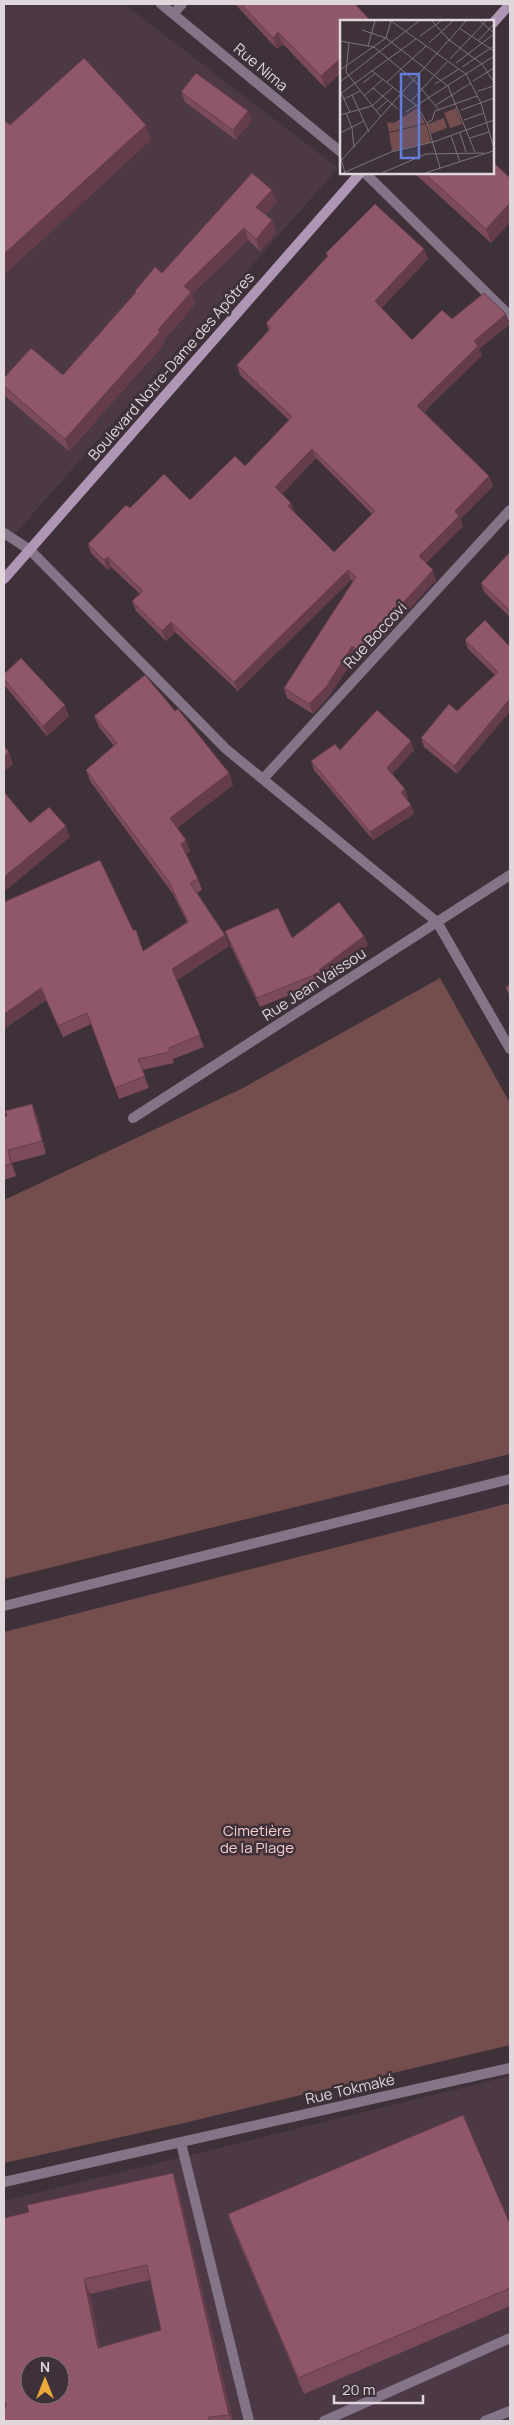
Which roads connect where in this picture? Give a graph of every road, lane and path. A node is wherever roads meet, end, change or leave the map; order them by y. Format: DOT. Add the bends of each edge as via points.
graph roads {
  1 [pos="161,4"];
  2 [pos="182,4"];
  3 [pos="510,4"];
  4 [pos="174,12"];
  5 [pos="494,22"];
  6 [pos="340,152"];
  7 [pos="361,174"];
  8 [pos="365,174"];
  9 [pos="510,316"];
  10 [pos="510,510"];
  11 [pos="4,533"];
  12 [pos="30,550"];
  13 [pos="4,580"];
  14 [pos="263,779"];
  15 [pos="510,875"];
  16 [pos="437,922"];
  17 [pos="510,1049"];
  18 [pos="134,1118"];
  19 [pos="510,1479"];
  20 [pos="4,1606"];
  21 [pos="510,2068"];
  22 [pos="181,2143"];
  23 [pos="4,2182"];
  24 [pos="510,2338"];
  25 [pos="510,2411"];
  26 [pos="249,2421"];
  27 [pos="324,2421"];
  28 [pos="484,2421"];
  1 -- 4 [label="street, Rue Nima"];
  2 -- 4 [label="street"];
  3 -- 5 [label="street"];
  4 -- 6 [label="street, Rue Nima"];
  7 -- 12 [label="street, Boulevard Notre-Dame des Apôtres"];
  8 -- 9 [label="street"];
  10 -- 14 [label="street, Rue Boccovi"];
  11 -- 12 [label="street"];
  12 -- 13 [label="street, Boulevard Notre-Dame des Apôtres"];
  12 -- 14 [label="street" via="226,749"];
  14 -- 16 [label="street"];
  15 -- 16 [label="street, Rue Jean Vaissou"];
  16 -- 17 [label="street"];
  16 -- 18 [label="street, Rue Jean Vaissou"];
  19 -- 20 [label="street"];
  21 -- 22 [label="street, Rue Tokmaké"];
  22 -- 23 [label="street, Rue Tokmaké"];
  22 -- 26 [label="street"];
  24 -- 27 [label="street"];
  25 -- 28 [label="street"];
}
